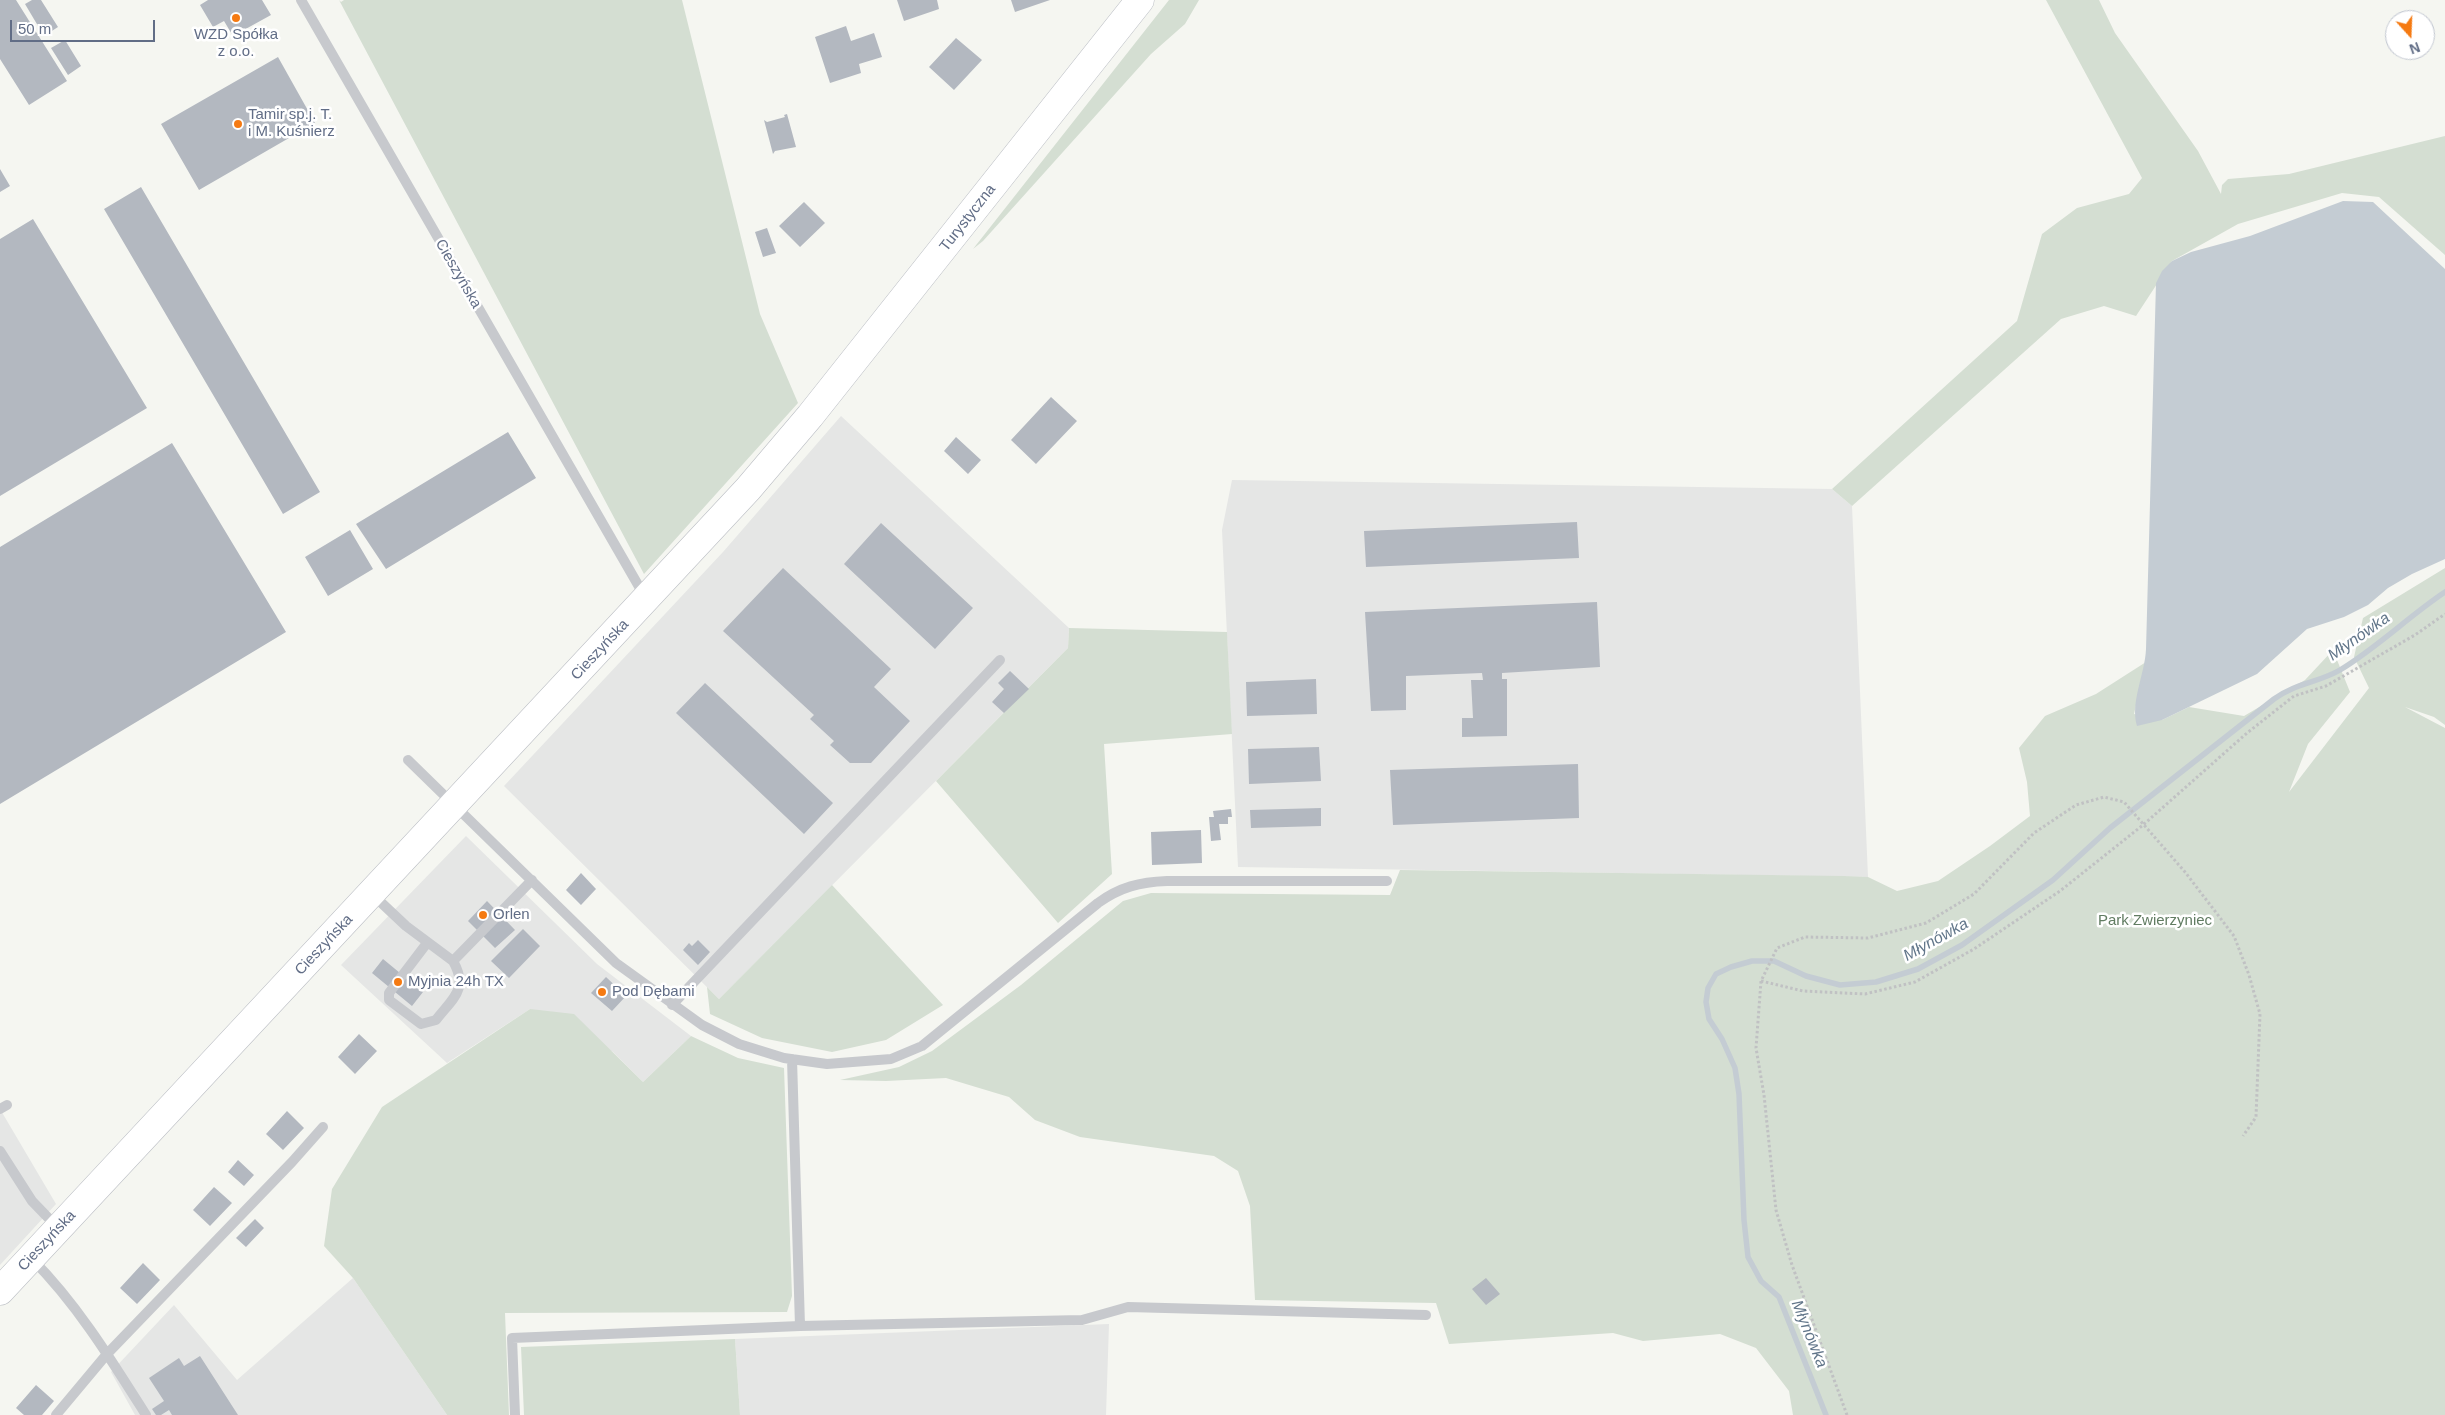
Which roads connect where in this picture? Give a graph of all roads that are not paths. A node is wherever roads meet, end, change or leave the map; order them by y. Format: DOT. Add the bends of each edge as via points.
graph roads {
  1 [pos="301,0"];
  2 [pos="1140,0"];
  3 [pos="795,434"];
  4 [pos="647,600"];
  5 [pos="1000,660"];
  6 [pos="408,760"];
  7 [pos="455,805"];
  8 [pos="532,880"];
  9 [pos="1387,881"];
  10 [pos="372,894"];
  11 [pos="427,943"];
  12 [pos="453,961"];
  13 [pos="672,1005"];
  14 [pos="792,1059"];
  15 [pos="323,1127"];
  16 [pos="0,1151"];
  17 [pos="59,1228"];
  18 [pos="31,1258"];
  19 [pos="0,1291"];
  20 [pos="1426,1315"];
  21 [pos="800,1326"];
  22 [pos="107,1354"];
  23 [pos="56,1415"];
  24 [pos="146,1415"];
  25 [pos="515,1415"];
  1 -- 4 [label="lane, Cieszyńska"];
  2 -- 3 [label="main road, Turystyczna"];
  3 -- 4 [label="main road, Cieszyńska"];
  4 -- 7 [label="main road, Cieszyńska"];
  5 -- 13 [label="lane"];
  6 -- 7 [label="lane"];
  7 -- 8 [label="lane"];
  7 -- 10 [label="main road, Cieszyńska"];
  8 -- 12 [label="lane"];
  8 -- 13 [label="lane" via="616,963"];
  9 -- 14 [label="lane" via="1167,881 1131,885 1098,903 922,1046 891,1059 827,1064"];
  10 -- 11 [label="lane"];
  10 -- 17 [label="main road, Cieszyńska"];
  11 -- 12 [label="lane"];
  11 -- 12 [label="lane" via="389,993 389,1000 421,1024 436,1020 461,984 460,973"];
  13 -- 14 [label="lane" via="739,1044"];
  14 -- 21 [label="lane"];
  15 -- 22 [label="lane"];
  16 -- 17 [label="lane" via="32,1201"];
  17 -- 18 [label="main road, Cieszyńska"];
  18 -- 19 [label="main road, Cieszyńska"];
  18 -- 22 [label="lane"];
  20 -- 21 [label="lane" via="1128,1307 1082,1320"];
  21 -- 25 [label="lane" via="512,1338"];
  22 -- 23 [label="lane"];
  22 -- 24 [label="lane"];
}
